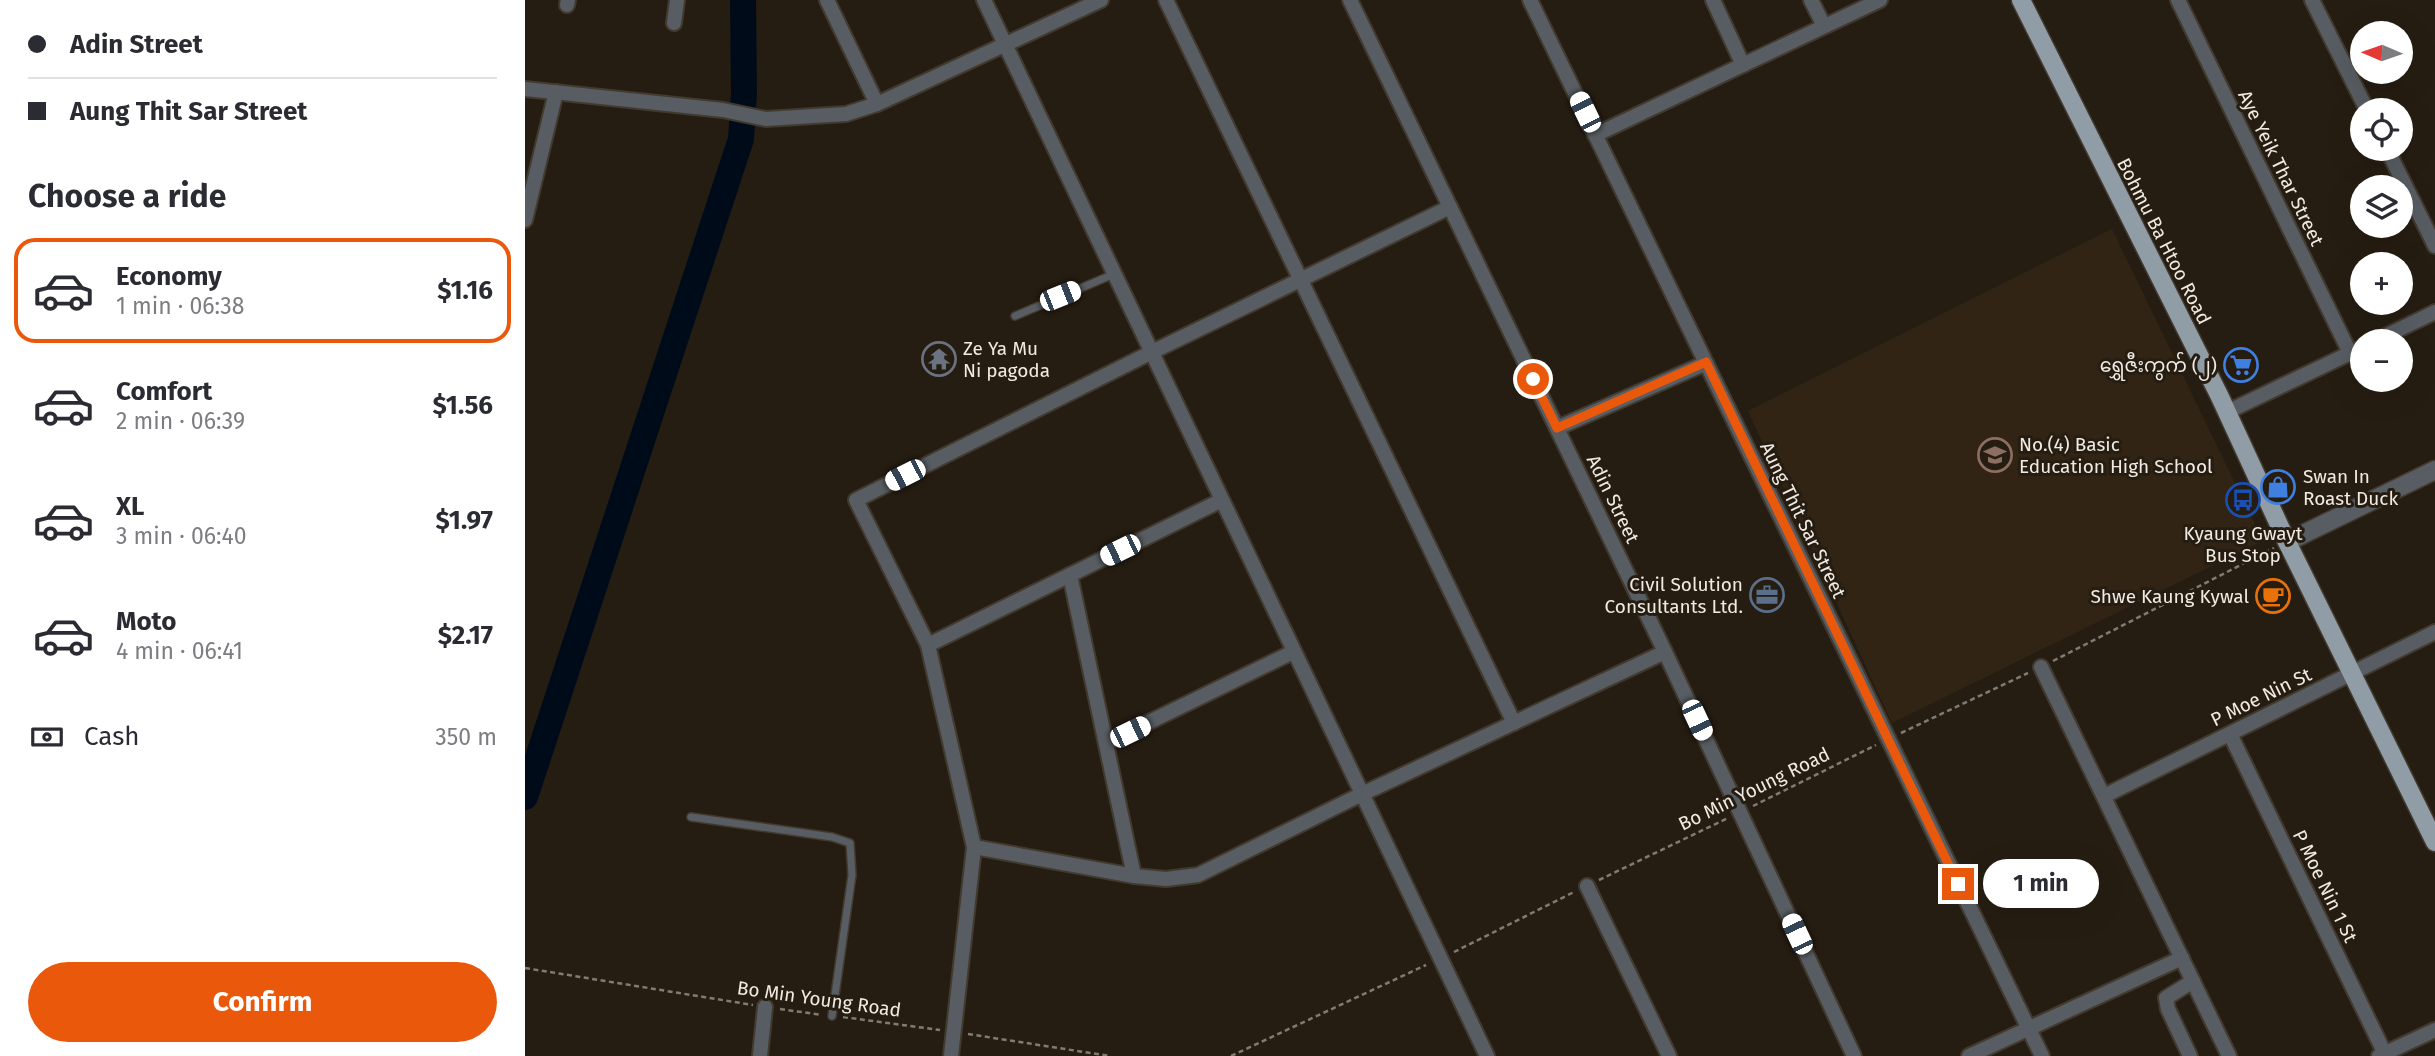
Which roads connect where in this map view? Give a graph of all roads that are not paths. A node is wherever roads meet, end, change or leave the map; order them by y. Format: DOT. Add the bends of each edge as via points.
graph roads {
  1 [pos="677,0"];
  2 [pos="827,0"];
  3 [pos="983,0"];
  4 [pos="1101,0"];
  5 [pos="1166,0"];
  6 [pos="1350,0"];
  7 [pos="1530,0"];
  8 [pos="1713,0"];
  9 [pos="1811,0"];
  10 [pos="1880,0"];
  11 [pos="2021,0"];
  12 [pos="2178,0"];
  13 [pos="2312,0"];
  14 [pos="674,23"];
  15 [pos="1824,26"];
  16 [pos="1006,46"];
  17 [pos="1743,65"];
  18 [pos="525,89"];
  19 [pos="556,92"];
  20 [pos="2361,98"];
  21 [pos="877,104"];
  22 [pos="1595,135"];
  23 [pos="2392,161"];
  24 [pos="1450,207"];
  25 [pos="525,220"];
  26 [pos="2435,246"];
  27 [pos="1114,274"];
  28 [pos="1301,281"];
  29 [pos="2435,312"];
  30 [pos="1015,316"];
  31 [pos="2400,329"];
  32 [pos="2350,338"];
  33 [pos="1152,352"];
  34 [pos="2350,353"];
  35 [pos="1706,362"];
  36 [pos="2227,412"];
  37 [pos="1557,428"];
  38 [pos="2435,470"];
  39 [pos="1220,501"];
  40 [pos="2287,542"];
  41 [pos="1070,575"];
  42 [pos="2435,632"];
  43 [pos="928,645"];
  44 [pos="1293,652"];
  45 [pos="1665,652"];
  46 [pos="2041,667"];
  47 [pos="2351,673"];
  48 [pos="1514,723"];
  49 [pos="2230,734"];
  50 [pos="1107,743"];
  51 [pos="1362,794"];
  52 [pos="2103,796"];
  53 [pos="691,817"];
  54 [pos="2435,842"];
  55 [pos="974,847"];
  56 [pos="1134,876"];
  57 [pos="1587,886"];
  58 [pos="2182,958"];
  59 [pos="2193,981"];
  60 [pos="765,1007"];
  61 [pos="832,1016"];
  62 [pos="2028,1029"];
  63 [pos="2435,1030"];
  64 [pos="2383,1055"];
  65 [pos="760,1056"];
  66 [pos="951,1056"];
  67 [pos="1487,1056"];
  68 [pos="1669,1056"];
  69 [pos="1854,1056"];
  70 [pos="1969,1056"];
  71 [pos="2042,1056"];
  72 [pos="2190,1056"];
  73 [pos="2229,1056"];
  1 -- 14 [label="street"];
  2 -- 21 [label="street"];
  3 -- 16 [label="street"];
  4 -- 16 [label="street"];
  5 -- 28 [label="street"];
  6 -- 24 [label="street, Adin Street"];
  7 -- 22 [label="street, Aung Thit Sar Street"];
  8 -- 17 [label="street"];
  9 -- 15 [label="street"];
  10 -- 15 [label="street"];
  11 -- 36 [label="main road, Bohmu Ba Htoo Road"];
  12 -- 32 [label="street, Aye Yeik Thar Street"];
  13 -- 20 [label="street"];
  15 -- 17 [label="street"];
  16 -- 21 [label="street"];
  16 -- 27 [label="street"];
  17 -- 22 [label="street"];
  18 -- 19 [label="street"];
  19 -- 21 [label="street" via="766,118 846,114"];
  19 -- 25 [label="street"];
  22 -- 35 [label="street, Aung Thit Sar Street"];
  23 -- 26 [label="street"];
  24 -- 28 [label="street"];
  24 -- 37 [label="street, Adin Street"];
  27 -- 30 [label="lane"];
  27 -- 33 [label="street"];
  28 -- 33 [label="street"];
  28 -- 48 [label="street"];
  29 -- 31 [label="street"];
  33 -- 39 [label="street"];
  33 -- 43 [label="street" via="856,500"];
  34 -- 36 [label="street"];
  35 -- 37 [label="street"];
  35 -- 62 [label="street, Aung Thit Sar Street"];
  36 -- 40 [label="main road, Bohmu Ba Htoo Road"];
  37 -- 45 [label="street, Adin Street"];
  38 -- 40 [label="street"];
  39 -- 41 [label="street"];
  39 -- 44 [label="street"];
  40 -- 47 [label="main road, Bohmu Ba Htoo Road"];
  41 -- 43 [label="street"];
  41 -- 50 [label="street"];
  42 -- 47 [label="street, P Moe Nin St"];
  43 -- 55 [label="street"];
  44 -- 50 [label="street"];
  44 -- 51 [label="street"];
  45 -- 48 [label="street"];
  45 -- 69 [label="street, Adin Street"];
  46 -- 52 [label="street"];
  47 -- 49 [label="street, P Moe Nin St"];
  47 -- 54 [label="main road, Bohmu Ba Htoo Road"];
  48 -- 51 [label="street"];
  49 -- 52 [label="street, P Moe Nin St"];
  49 -- 64 [label="street, P Moe Nin 1 St"];
  50 -- 56 [label="street"];
  51 -- 56 [label="street" via="1198,875"];
  51 -- 67 [label="street"];
  52 -- 58 [label="street"];
  53 -- 61 [label="lane" via="850,843 852,875"];
  55 -- 56 [label="street"];
  55 -- 66 [label="street"];
  57 -- 68 [label="street"];
  58 -- 59 [label="street"];
  58 -- 62 [label="street"];
  59 -- 72 [label="street" via="2166,998"];
  59 -- 73 [label="street"];
  60 -- 65 [label="street"];
  62 -- 70 [label="street"];
  62 -- 71 [label="street, Aung Thit Sar Street"];
  63 -- 64 [label="street"];
}
